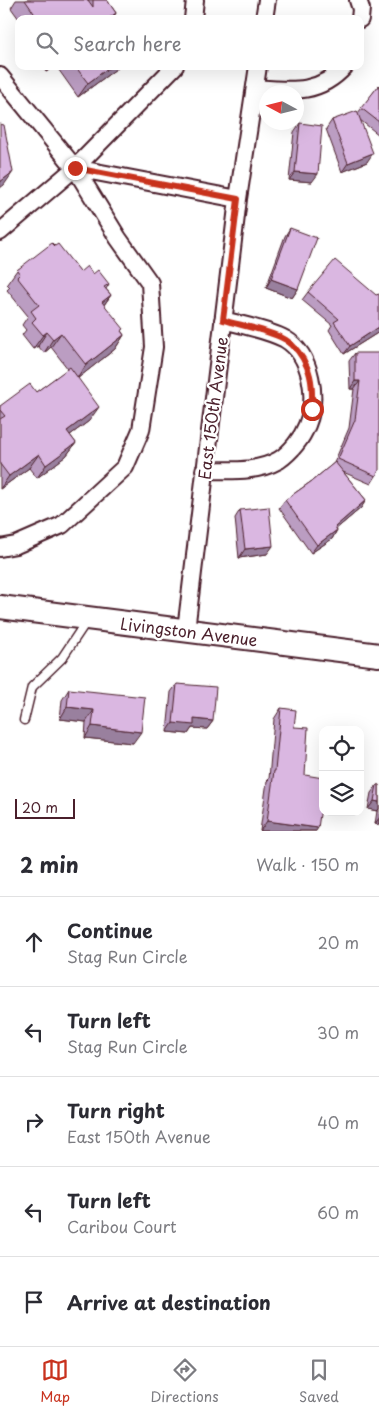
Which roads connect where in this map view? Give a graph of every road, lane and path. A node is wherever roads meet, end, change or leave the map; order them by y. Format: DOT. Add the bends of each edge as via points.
graph roads {
  1 [pos="195,0"];
  2 [pos="267,0"];
  3 [pos="358,0"];
  4 [pos="193,15"];
  5 [pos="265,15"];
  6 [pos="360,15"];
  7 [pos="171,70"];
  8 [pos="257,70"];
  9 [pos="342,70"];
  10 [pos="0,76"];
  11 [pos="255,88"];
  12 [pos="75,168"];
  13 [pos="238,199"];
  14 [pos="0,232"];
  15 [pos="223,320"];
  16 [pos="204,470"];
  17 [pos="0,548"];
  18 [pos="0,607"];
  19 [pos="89,618"];
  20 [pos="186,630"];
  21 [pos="379,654"];
  22 [pos="24,720"];
  1 -- 4 [label="street"];
  2 -- 5 [label="street"];
  3 -- 6 [label="street"];
  7 -- 12 [label="street"];
  8 -- 11 [label="street, East 150th Avenue"];
  9 -- 11 [label="street" via="320,86 303,90"];
  10 -- 12 [label="street"];
  11 -- 13 [label="street, East 150th Avenue"];
  12 -- 13 [label="street"];
  12 -- 14 [label="street"];
  12 -- 17 [label="street" via="150,283 154,347 140,430 125,467 62,526 16,545"];
  13 -- 15 [label="street, East 150th Avenue"];
  15 -- 16 [label="street, East 150th Avenue"];
  15 -- 16 [label="street" via="266,332 285,340 298,351 308,368 312,409 307,426 295,446 280,459 246,470"];
  16 -- 20 [label="street, East 150th Avenue"];
  18 -- 19 [label="street, Livingston Avenue"];
  19 -- 20 [label="street, Livingston Avenue"];
  19 -- 22 [label="lane" via="62,658 32,687"];
  20 -- 21 [label="street, Livingston Avenue"];
}
